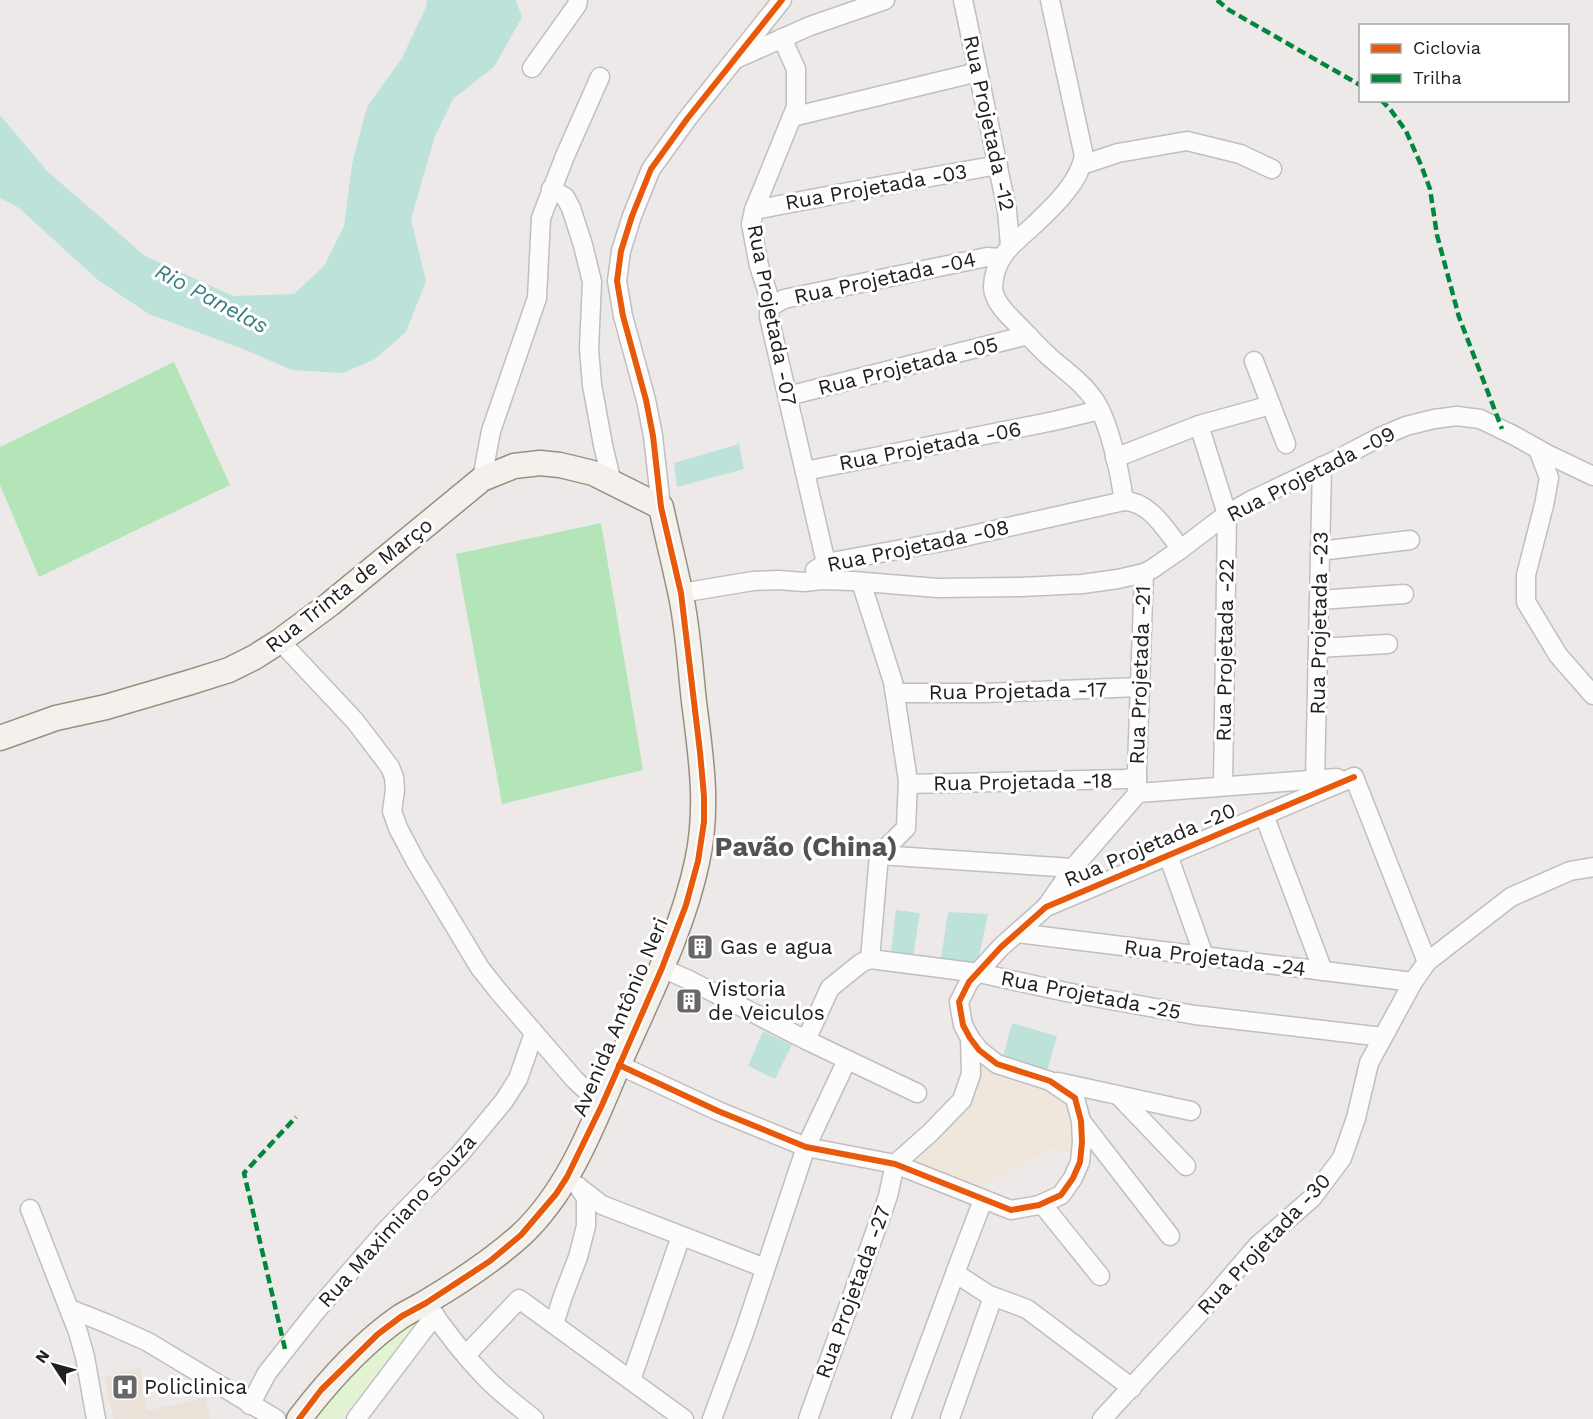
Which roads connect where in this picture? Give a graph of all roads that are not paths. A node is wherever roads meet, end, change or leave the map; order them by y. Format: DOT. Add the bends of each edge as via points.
graph roads {
  1 [pos="578,0"];
  2 [pos="782,0"];
  3 [pos="885,0"];
  4 [pos="963,0"];
  5 [pos="1050,0"];
  6 [pos="782,38"];
  7 [pos="736,58"];
  8 [pos="532,68"];
  9 [pos="978,72"];
  10 [pos="600,77"];
  11 [pos="792,117"];
  12 [pos="1083,161"];
  13 [pos="998,165"];
  14 [pos="1272,169"];
  15 [pos="552,189"];
  16 [pos="754,210"];
  17 [pos="1006,252"];
  18 [pos="772,306"];
  19 [pos="1028,335"];
  20 [pos="1254,361"];
  21 [pos="788,396"];
  22 [pos="1271,405"];
  23 [pos="1100,410"];
  24 [pos="1199,425"];
  25 [pos="1286,444"];
  26 [pos="1538,450"];
  27 [pos="1115,458"];
  28 [pos="1322,466"];
  29 [pos="805,471"];
  30 [pos="1593,476"];
  31 [pos="482,479"];
  32 [pos="612,483"];
  33 [pos="1124,501"];
  34 [pos="661,507"];
  35 [pos="1227,514"];
  36 [pos="1410,540"];
  37 [pos="1181,549"];
  38 [pos="1320,551"];
  39 [pos="826,563"];
  40 [pos="1144,573"];
  41 [pos="804,582"];
  42 [pos="861,582"];
  43 [pos="681,593"];
  44 [pos="1404,594"];
  45 [pos="1319,600"];
  46 [pos="280,641"];
  47 [pos="1388,644"];
  48 [pos="1318,648"];
  49 [pos="1140,687"];
  50 [pos="895,693"];
  51 [pos="1593,695"];
  52 [pos="0,738"];
  53 [pos="1354,777"];
  54 [pos="1316,780"];
  55 [pos="908,784"];
  56 [pos="1137,785"];
  57 [pos="1223,786"];
  58 [pos="1264,815"];
  59 [pos="879,855"];
  60 [pos="1168,855"];
  61 [pos="1593,867"];
  62 [pos="1073,868"];
  63 [pos="1046,906"];
  64 [pos="1017,933"];
  65 [pos="1204,956"];
  66 [pos="870,959"];
  67 [pos="1427,962"];
  68 [pos="662,968"];
  69 [pos="1323,971"];
  70 [pos="979,973"];
  71 [pos="1413,982"];
  72 [pos="534,1033"];
  73 [pos="1383,1037"];
  74 [pos="970,1038"];
  75 [pos="806,1040"];
  76 [pos="847,1060"];
  77 [pos="619,1065"];
  78 [pos="1050,1081"];
  79 [pos="917,1093"];
  80 [pos="1119,1096"];
  81 [pos="602,1105"];
  82 [pos="1191,1111"];
  83 [pos="1081,1121"];
  84 [pos="806,1147"];
  85 [pos="895,1164"];
  86 [pos="1186,1166"];
  87 [pos="574,1183"];
  88 [pos="983,1200"];
  89 [pos="1041,1205"];
  90 [pos="30,1209"];
  91 [pos="681,1236"];
  92 [pos="1170,1236"];
  93 [pos="765,1268"];
  94 [pos="957,1272"];
  95 [pos="1100,1276"];
  96 [pos="993,1297"];
  97 [pos="70,1309"];
  98 [pos="430,1309"];
  99 [pos="554,1324"];
  100 [pos="466,1355"];
  101 [pos="631,1380"];
  102 [pos="1132,1388"];
  103 [pos="250,1405"];
  104 [pos="950,1418"];
  105 [pos="96,1419"];
  106 [pos="276,1419"];
  107 [pos="299,1419"];
  108 [pos="356,1419"];
  109 [pos="534,1419"];
  110 [pos="684,1419"];
  111 [pos="712,1419"];
  112 [pos="808,1419"];
  113 [pos="901,1419"];
  114 [pos="1102,1419"];
  1 -- 8 [label="street"];
  2 -- 7 [label="street"];
  3 -- 6 [label="street"];
  4 -- 9 [label="street, Rua Projetada -12"];
  5 -- 12 [label="street"];
  6 -- 7 [label="street"];
  6 -- 11 [label="street, Rua Projetada -07" via="796,69 796,107"];
  7 -- 34 [label="street" via="651,169 621,251 617,281 646,400"];
  9 -- 11 [label="street"];
  9 -- 13 [label="street, Rua Projetada -12"];
  10 -- 15 [label="street"];
  11 -- 16 [label="street, Rua Projetada -07"];
  12 -- 14 [label="street" via="1187,141 1240,154"];
  12 -- 17 [label="street" via="1080,172 1060,198"];
  13 -- 16 [label="street, Rua Projetada -03"];
  13 -- 17 [label="street, Rua Projetada -12" via="1007,210"];
  15 -- 31 [label="street" via="541,218 537,298 491,431"];
  15 -- 32 [label="street" via="566,197 571,208 592,282 592,385"];
  16 -- 18 [label="street, Rua Projetada -07" via="751,224"];
  17 -- 18 [label="street, Rua Projetada -04" via="784,298"];
  17 -- 19 [label="street, Rua Projetada -12" via="996,267 993,290 1007,313"];
  18 -- 21 [label="street, Rua Projetada -07" via="769,317"];
  19 -- 21 [label="street, Rua Projetada -05"];
  19 -- 23 [label="street, Rua Projetada -12" via="1086,390"];
  20 -- 22 [label="street"];
  21 -- 29 [label="street, Rua Projetada -07"];
  22 -- 24 [label="street"];
  22 -- 25 [label="street"];
  23 -- 27 [label="street, Rua Projetada -12"];
  23 -- 29 [label="street, Rua Projetada -06"];
  24 -- 27 [label="street"];
  24 -- 35 [label="street, Rua Projetada -22"];
  26 -- 28 [label="street, Rua Projetada -09" via="1491,423 1457,416 1406,426"];
  26 -- 30 [label="street"];
  26 -- 51 [label="street" via="1549,477 1526,575 1526,602 1558,655"];
  27 -- 33 [label="street, Rua Projetada -12"];
  28 -- 35 [label="street, Rua Projetada -09"];
  28 -- 38 [label="street, Rua Projetada -23"];
  29 -- 39 [label="street, Rua Projetada -07"];
  31 -- 32 [label="street" via="514,466 540,463 593,473"];
  31 -- 46 [label="street, Rua Trinta de Março"];
  32 -- 34 [label="street"];
  33 -- 37 [label="street" via="1143,506"];
  33 -- 39 [label="street, Rua Projetada -08"];
  34 -- 43 [label="street, Avenida Antônio Neri"];
  35 -- 37 [label="street, Rua Projetada -09"];
  35 -- 57 [label="street, Rua Projetada -22"];
  36 -- 38 [label="street"];
  37 -- 40 [label="street, Rua Projetada -09"];
  38 -- 45 [label="street, Rua Projetada -23"];
  39 -- 41 [label="street, Rua Projetada -08"];
  40 -- 42 [label="street, Rua Projetada -09" via="1082,584 1022,587 937,588"];
  40 -- 49 [label="street, Rua Projetada -21"];
  41 -- 42 [label="street, Rua Projetada -09"];
  41 -- 43 [label="street, Rua Projetada -08" via="753,581"];
  42 -- 50 [label="street"];
  43 -- 68 [label="street, Avenida Antônio Neri" via="700,752 704,822 686,904"];
  44 -- 45 [label="street"];
  45 -- 48 [label="street, Rua Projetada -23"];
  46 -- 52 [label="street, Rua Trinta de Março" via="229,670 56,718"];
  46 -- 72 [label="street" via="355,721 390,767 394,777 392,811 416,862 480,968"];
  47 -- 48 [label="street"];
  48 -- 54 [label="street, Rua Projetada -23"];
  49 -- 50 [label="street, Rua Projetada -17"];
  49 -- 56 [label="street, Rua Projetada -21"];
  50 -- 55 [label="street"];
  53 -- 54 [label="street, Rua Projetada -20"];
  53 -- 58 [label="street, Rua Projetada -20"];
  53 -- 67 [label="street"];
  54 -- 57 [label="street, Rua Projetada -20"];
  55 -- 56 [label="street, Rua Projetada -18" via="1125,779"];
  55 -- 59 [label="street" via="906,828"];
  56 -- 57 [label="street, Rua Projetada -20"];
  56 -- 62 [label="street, Rua Projetada -20"];
  58 -- 60 [label="street, Rua Projetada -20"];
  58 -- 69 [label="street"];
  59 -- 62 [label="street"];
  59 -- 66 [label="street"];
  60 -- 63 [label="street, Rua Projetada -20"];
  60 -- 65 [label="street"];
  61 -- 67 [label="street, Rua Projetada -30" via="1570,871 1511,897"];
  62 -- 63 [label="street, Rua Projetada -20"];
  63 -- 64 [label="street, Rua Projetada -20"];
  64 -- 65 [label="street, Rua Projetada -24"];
  64 -- 70 [label="street, Rua Projetada -20"];
  65 -- 69 [label="street, Rua Projetada -24"];
  66 -- 70 [label="street, Rua Projetada -25"];
  66 -- 75 [label="street" via="830,988"];
  67 -- 71 [label="street, Rua Projetada -30"];
  68 -- 75 [label="street"];
  68 -- 77 [label="street, Avenida Antônio Neri"];
  69 -- 71 [label="street, Rua Projetada -24"];
  70 -- 73 [label="street, Rua Projetada -25" via="1195,1015"];
  70 -- 74 [label="street, Rua Projetada -20" via="969,982 959,1002"];
  71 -- 73 [label="street, Rua Projetada -30"];
  72 -- 81 [label="street"];
  72 -- 103 [label="street, Rua Maximiano Souza" via="518,1079 504,1101 316,1311 267,1374"];
  73 -- 102 [label="street, Rua Projetada -30" via="1369,1064 1342,1158 1312,1198 1257,1246"];
  74 -- 78 [label="street" via="997,1064"];
  74 -- 85 [label="street" via="971,1074 962,1100"];
  75 -- 76 [label="street"];
  76 -- 79 [label="street"];
  76 -- 84 [label="street"];
  77 -- 81 [label="street, Avenida Antônio Neri"];
  77 -- 84 [label="street"];
  78 -- 80 [label="street"];
  78 -- 83 [label="street" via="1075,1098"];
  80 -- 82 [label="street"];
  80 -- 86 [label="street"];
  81 -- 87 [label="street, Avenida Antônio Neri"];
  83 -- 89 [label="street" via="1080,1162 1073,1178 1061,1195"];
  83 -- 92 [label="street"];
  84 -- 85 [label="street"];
  84 -- 93 [label="street"];
  85 -- 88 [label="street"];
  85 -- 112 [label="street, Rua Projetada -27" via="888,1196"];
  87 -- 91 [label="street" via="602,1205"];
  87 -- 98 [label="street, Avenida Antônio Neri" via="521,1235"];
  87 -- 99 [label="street" via="586,1198 586,1226"];
  88 -- 89 [label="street" via="1011,1210"];
  88 -- 94 [label="street"];
  89 -- 95 [label="street"];
  90 -- 97 [label="street"];
  91 -- 93 [label="street"];
  91 -- 101 [label="street"];
  93 -- 111 [label="street"];
  94 -- 96 [label="street"];
  94 -- 113 [label="street"];
  96 -- 102 [label="street" via="1027,1309"];
  96 -- 104 [label="street"];
  97 -- 103 [label="street" via="148,1342"];
  97 -- 105 [label="street" via="85,1357"];
  98 -- 100 [label="street"];
  98 -- 107 [label="street, Avenida Antônio Neri" via="402,1316 378,1334 321,1390"];
  98 -- 108 [label="street"];
  99 -- 100 [label="street" via="519,1299"];
  99 -- 101 [label="street"];
  100 -- 109 [label="street" via="507,1398"];
  101 -- 110 [label="street"];
  102 -- 114 [label="street, Rua Projetada -30"];
  103 -- 106 [label="street"];
}
